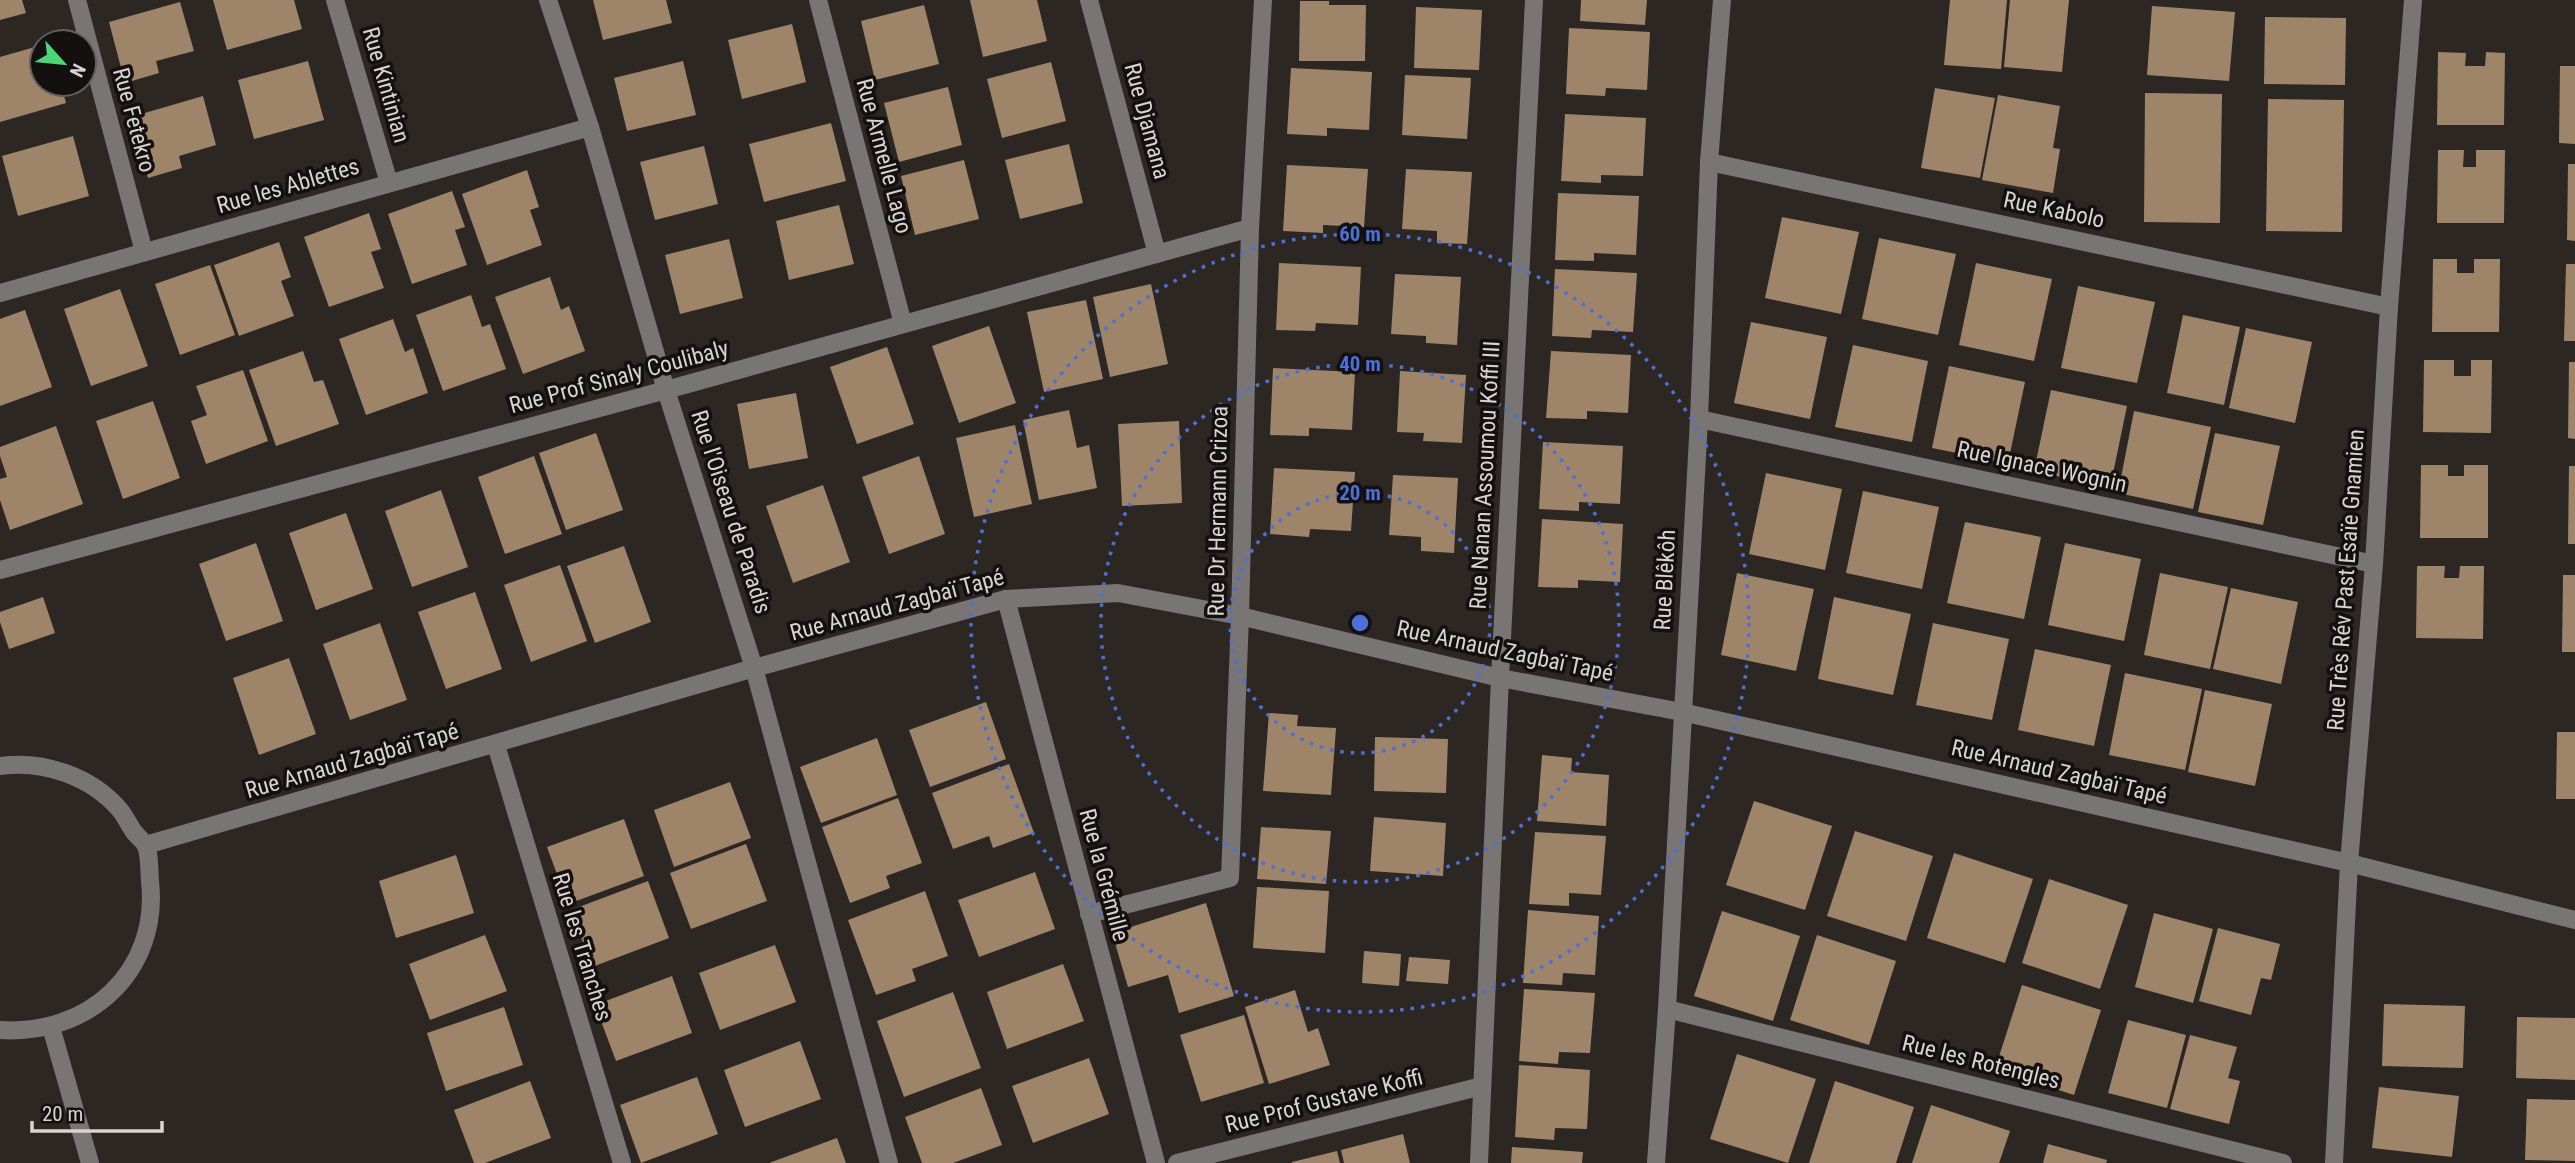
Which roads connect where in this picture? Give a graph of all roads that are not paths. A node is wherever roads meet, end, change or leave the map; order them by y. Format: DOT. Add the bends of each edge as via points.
graph roads {
  1 [pos="77,0"];
  2 [pos="335,0"];
  3 [pos="548,0"];
  4 [pos="818,0"];
  5 [pos="1089,0"];
  6 [pos="1263,0"];
  7 [pos="1534,0"];
  8 [pos="1722,0"];
  9 [pos="2413,0"];
  10 [pos="590,127"];
  11 [pos="1709,162"];
  12 [pos="389,183"];
  13 [pos="1250,228"];
  14 [pos="144,252"];
  15 [pos="1157,254"];
  16 [pos="0,293"];
  17 [pos="2389,307"];
  18 [pos="903,324"];
  19 [pos="666,390"];
  20 [pos="1699,419"];
  21 [pos="2374,564"];
  22 [pos="0,570"];
  23 [pos="1006,599"];
  24 [pos="1240,616"];
  25 [pos="754,668"];
  26 [pos="1500,678"];
  27 [pos="1682,712"];
  28 [pos="496,745"];
  29 [pos="0,766"];
  30 [pos="146,845"];
  31 [pos="2350,863"];
  32 [pos="1089,914"];
  33 [pos="2575,919"];
  34 [pos="1667,1009"];
  35 [pos="51,1027"];
  36 [pos="0,1030"];
  37 [pos="1482,1086"];
  38 [pos="90,1163"];
  39 [pos="622,1163"];
  40 [pos="889,1163"];
  41 [pos="1156,1163"];
  42 [pos="1177,1163"];
  43 [pos="1479,1163"];
  44 [pos="1656,1163"];
  45 [pos="2283,1163"];
  46 [pos="2334,1163"];
  1 -- 14 [label="street, Rue Fetekro"];
  2 -- 12 [label="street, Rue Kintinian"];
  3 -- 10 [label="street, Rue l'Oiseau de Paradis"];
  4 -- 18 [label="street, Rue Armelle Lago"];
  5 -- 15 [label="street, Rue Djamana"];
  6 -- 13 [label="street, Rue Dr Hermann Crizoa"];
  7 -- 26 [label="street, Rue Nanan Assoumou Koffi III"];
  8 -- 11 [label="street, Rue Blêkôh"];
  9 -- 17 [label="street, Rue Très Rév Past Esaïe Gnamien"];
  10 -- 12 [label="street, Rue les Ablettes"];
  10 -- 19 [label="street, Rue l'Oiseau de Paradis"];
  11 -- 17 [label="street, Rue Kabolo"];
  11 -- 20 [label="street, Rue Blêkôh"];
  12 -- 14 [label="street, Rue les Ablettes"];
  13 -- 15 [label="street, Rue Prof Sinaly Coulibaly"];
  13 -- 24 [label="street, Rue Dr Hermann Crizoa"];
  14 -- 16 [label="street, Rue les Ablettes"];
  15 -- 18 [label="street, Rue Prof Sinaly Coulibaly"];
  17 -- 21 [label="street, Rue Très Rév Past Esaïe Gnamien"];
  18 -- 19 [label="street, Rue Prof Sinaly Coulibaly"];
  19 -- 22 [label="street, Rue Prof Sinaly Coulibaly"];
  19 -- 25 [label="street, Rue l'Oiseau de Paradis"];
  20 -- 21 [label="street, Rue Ignace Wognin"];
  20 -- 27 [label="street, Rue Blêkôh"];
  21 -- 31 [label="street, Rue Très Rév Past Esaïe Gnamien"];
  23 -- 24 [label="street, Rue Arnaud Zagbaï Tapé" via="1118,593"];
  23 -- 25 [label="street, Rue Arnaud Zagbaï Tapé"];
  23 -- 32 [label="street, Rue la Grémille"];
  24 -- 26 [label="street, Rue Arnaud Zagbaï Tapé"];
  24 -- 32 [label="street, Rue Dr Hermann Crizoa" via="1230,878"];
  25 -- 28 [label="street, Rue Arnaud Zagbaï Tapé"];
  25 -- 40 [label="street, Rue l'Oiseau de Paradis"];
  26 -- 27 [label="street, Rue Arnaud Zagbaï Tapé"];
  26 -- 37 [label="street, Rue Nanan Assoumou Koffi III"];
  27 -- 31 [label="street, Rue Arnaud Zagbaï Tapé"];
  27 -- 34 [label="street, Rue Blêkôh"];
  28 -- 30 [label="street, Rue Arnaud Zagbaï Tapé"];
  28 -- 39 [label="street, Rue les Tranches"];
  29 -- 30 [label="street" via="44,766 72,775 120,810"];
  30 -- 35 [label="street" via="151,893 149,923 140,952 125,978 104,999 79,1017"];
  31 -- 33 [label="street, Rue Arnaud Zagbaï Tapé"];
  31 -- 46 [label="street, Rue Très Rév Past Esaïe Gnamien"];
  32 -- 41 [label="street, Rue la Grémille"];
  34 -- 44 [label="street, Rue Blêkôh"];
  34 -- 45 [label="street, Rue les Rotengles"];
  35 -- 36 [label="street"];
  35 -- 38 [label="street"];
  37 -- 42 [label="street, Rue Prof Gustave Koffi"];
  37 -- 43 [label="street, Rue Nanan Assoumou Koffi III"];
}
